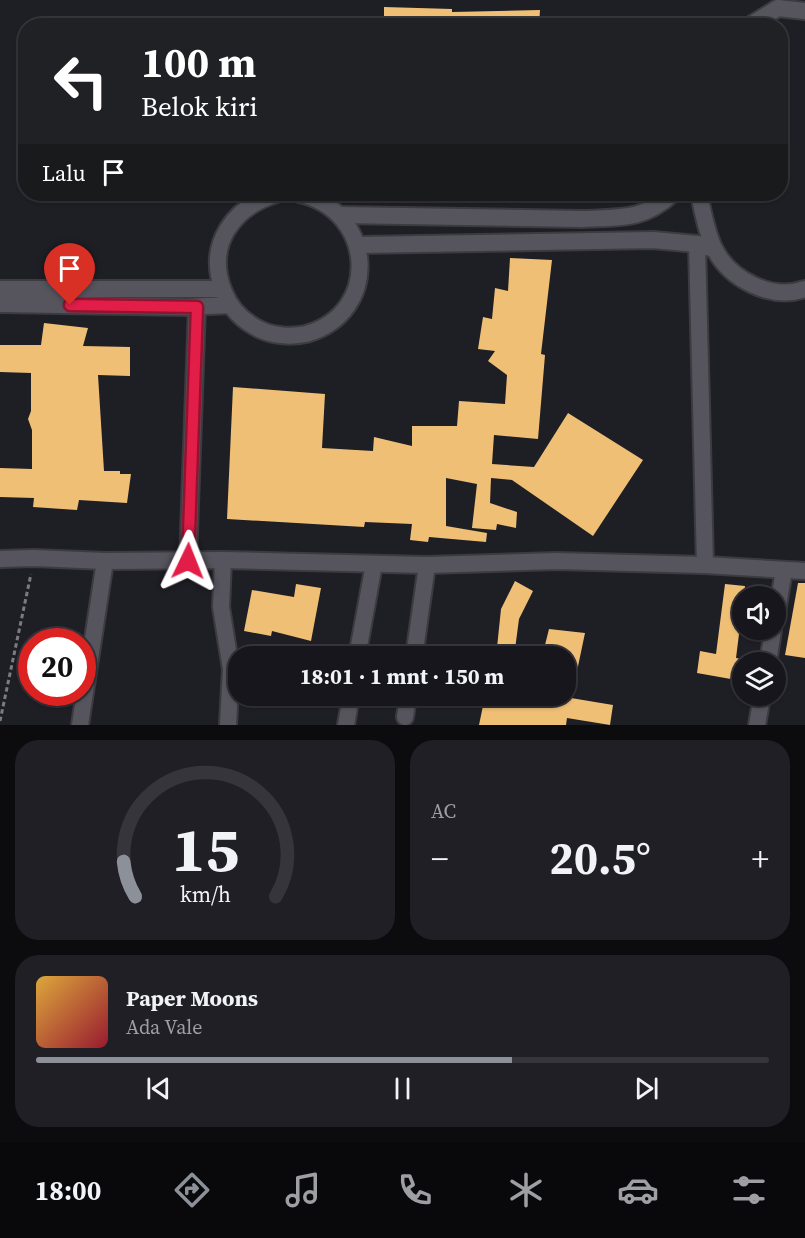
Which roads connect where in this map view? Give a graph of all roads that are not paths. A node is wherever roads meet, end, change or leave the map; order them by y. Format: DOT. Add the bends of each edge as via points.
graph roads {
  1 [pos="778,4"];
  2 [pos="804,7"];
  3 [pos="760,18"];
  4 [pos="257,201"];
  5 [pos="322,201"];
  6 [pos="663,201"];
  7 [pos="700,201"];
  8 [pos="341,215"];
  9 [pos="572,218"];
  10 [pos="568,241"];
  11 [pos="358,244"];
  12 [pos="698,244"];
  13 [pos="714,249"];
  14 [pos="0,288"];
  15 [pos="222,289"];
  16 [pos="805,289"];
  17 [pos="0,304"];
  18 [pos="230,305"];
  19 [pos="197,307"];
  20 [pos="0,559"];
  21 [pos="224,560"];
  22 [pos="105,561"];
  23 [pos="188,561"];
  24 [pos="374,564"];
  25 [pos="428,565"];
  26 [pos="705,565"];
  27 [pos="784,570"];
  28 [pos="805,571"];
  29 [pos="781,586"];
  30 [pos="359,646"];
  31 [pos="416,646"];
  32 [pos="349,706"];
  33 [pos="407,706"];
  34 [pos="760,706"];
  35 [pos="405,717"];
  36 [pos="80,725"];
  37 [pos="228,725"];
  38 [pos="346,725"];
  39 [pos="757,725"];
  1 -- 2 [label="street"];
  1 -- 3 [label="street"];
  4 -- 15 [label="street" via="234,219 225,233 218,267"];
  5 -- 8 [label="street"];
  6 -- 9 [label="street" via="633,216"];
  7 -- 13 [label="street"];
  8 -- 9 [label="street"];
  8 -- 11 [label="street"];
  9 -- 10 [label="street"];
  10 -- 11 [label="street"];
  10 -- 12 [label="street"];
  11 -- 18 [label="street" via="359,279 353,295 344,310 317,331 283,336 266,332 250,325"];
  12 -- 13 [label="street"];
  12 -- 26 [label="street"];
  13 -- 16 [label="street" via="734,273 754,286 777,292"];
  14 -- 15 [label="street"];
  15 -- 18 [label="street"];
  17 -- 19 [label="street"];
  18 -- 19 [label="street"];
  19 -- 23 [label="street"];
  20 -- 22 [label="street"];
  21 -- 23 [label="street"];
  21 -- 24 [label="street"];
  21 -- 37 [label="street" via="221,607 231,669"];
  22 -- 23 [label="street"];
  22 -- 36 [label="street"];
  24 -- 25 [label="street"];
  24 -- 30 [label="street"];
  25 -- 26 [label="street" via="556,561"];
  25 -- 31 [label="street"];
  26 -- 27 [label="street"];
  27 -- 28 [label="street"];
  27 -- 29 [label="street"];
  32 -- 38 [label="street"];
  33 -- 35 [label="street"];
  34 -- 39 [label="street"];
}
